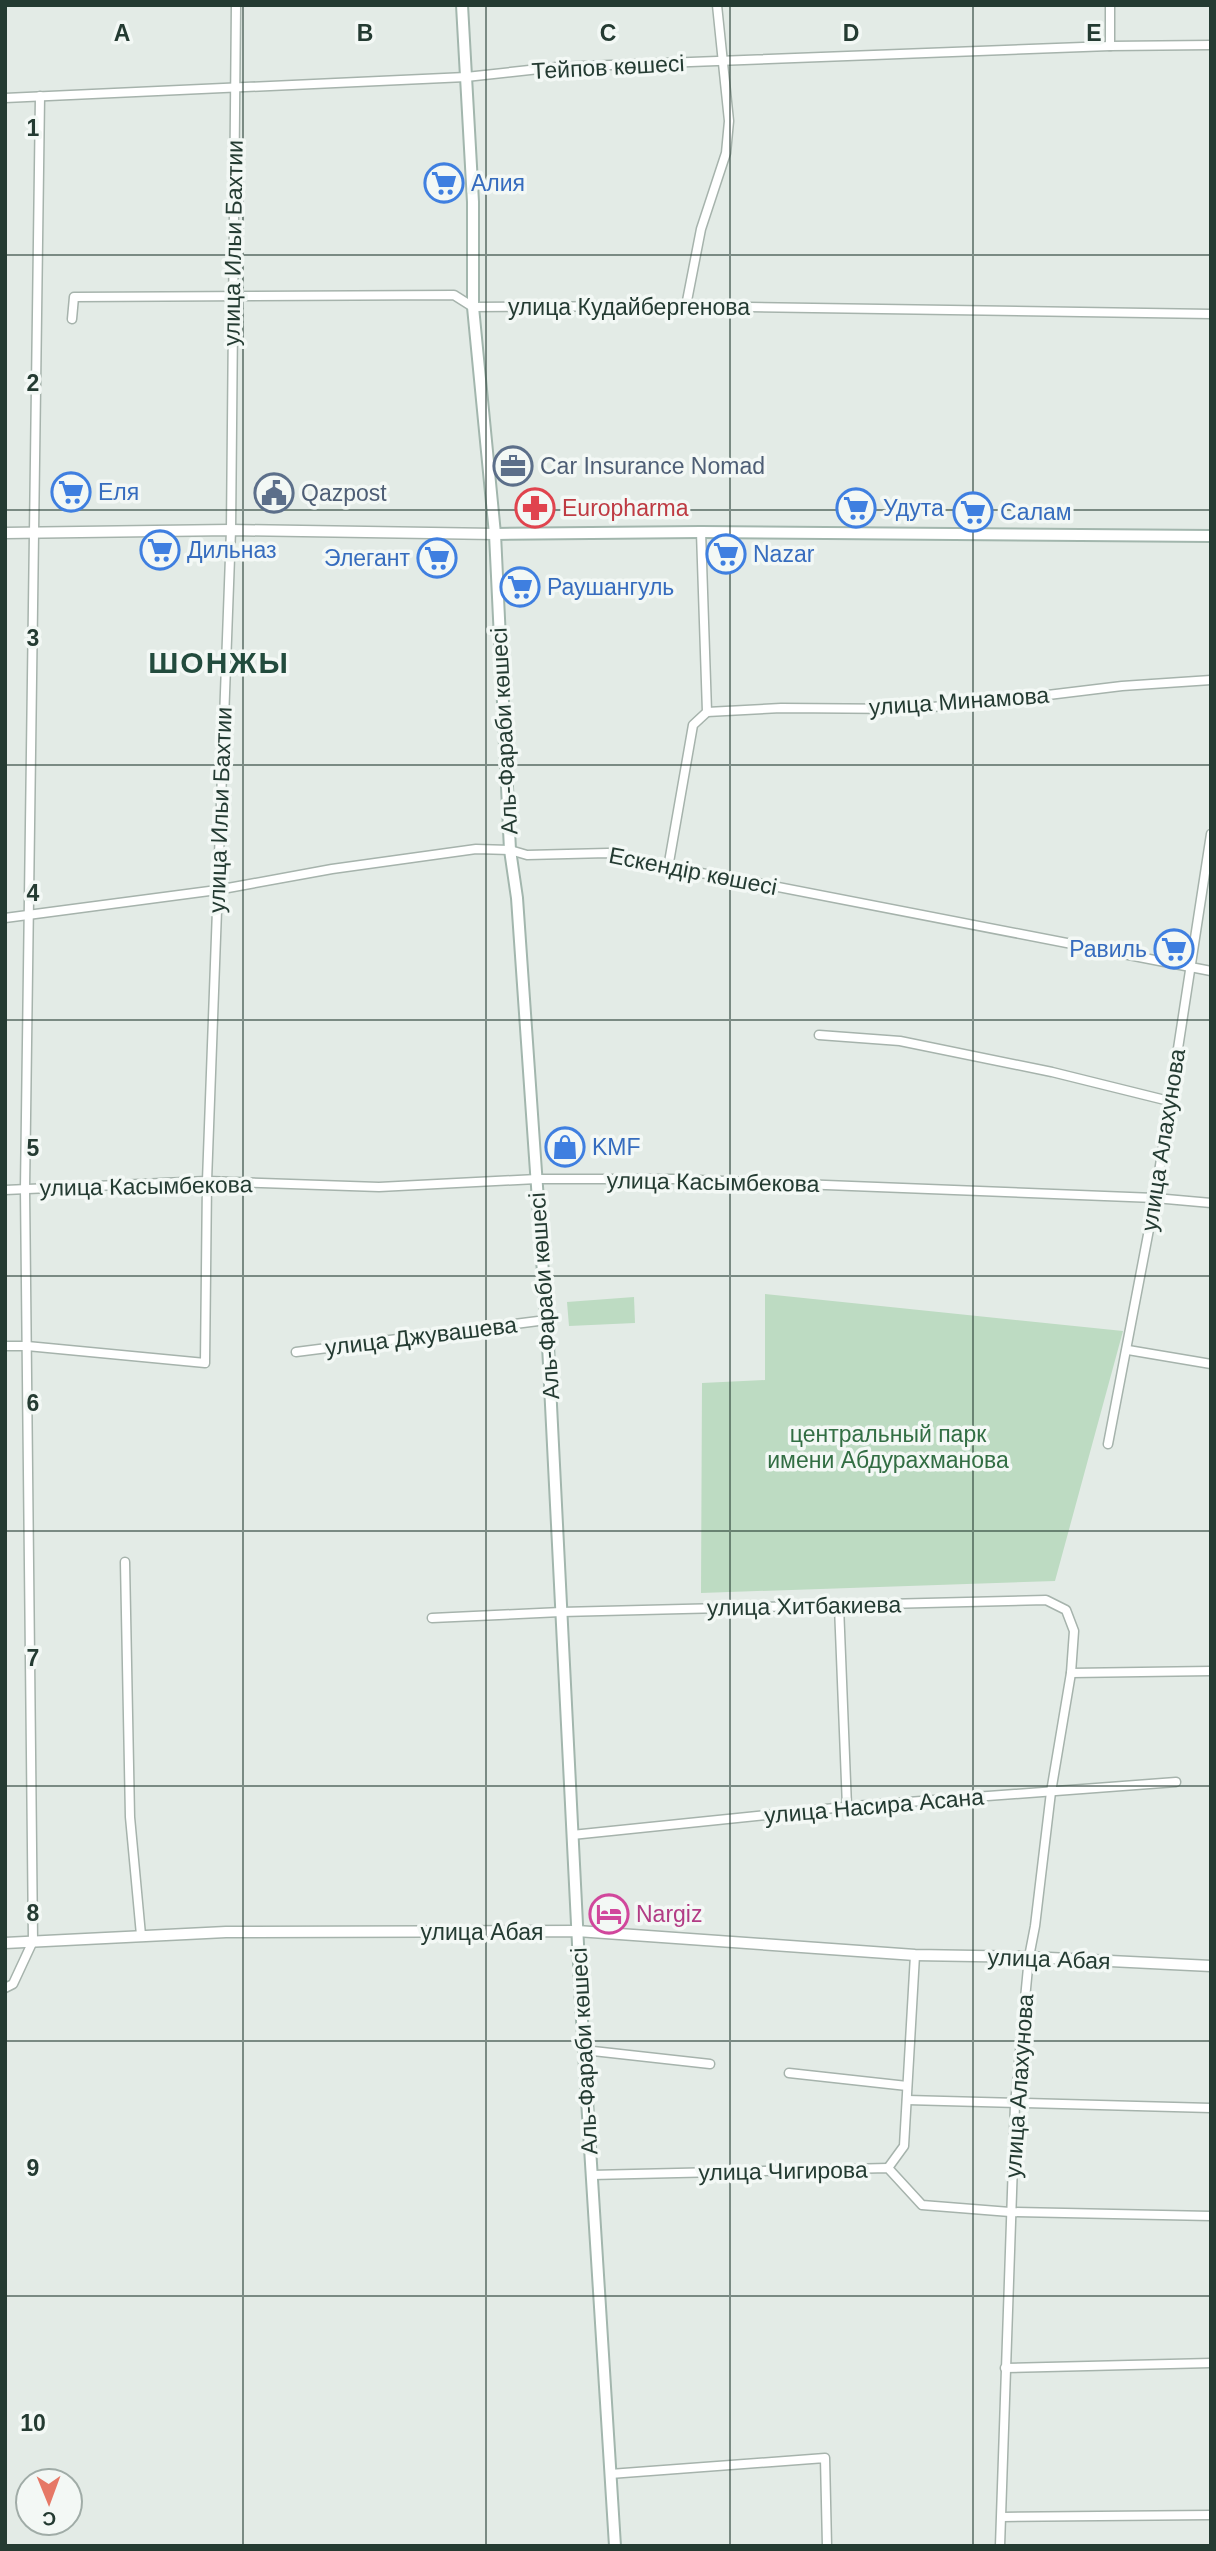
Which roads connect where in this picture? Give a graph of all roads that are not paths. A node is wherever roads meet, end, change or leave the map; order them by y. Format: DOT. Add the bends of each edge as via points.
graph roads {
  1 [pos="236,5"];
  2 [pos="462,5"];
  3 [pos="717,5"];
  4 [pos="1110,5"];
  5 [pos="1211,45"];
  6 [pos="1110,46"];
  7 [pos="723,61"];
  8 [pos="466,77"];
  9 [pos="235,87"];
  10 [pos="40,96"];
  11 [pos="5,98"];
  12 [pos="233,297"];
  13 [pos="686,306"];
  14 [pos="473,307"];
  15 [pos="1211,313"];
  16 [pos="72,320"];
  17 [pos="231,530"];
  18 [pos="701,532"];
  19 [pos="5,533"];
  20 [pos="32,533"];
  21 [pos="495,534"];
  22 [pos="1211,536"];
  23 [pos="1211,680"];
  24 [pos="706,712"];
  25 [pos="1211,834"];
  26 [pos="510,850"];
  27 [pos="668,868"];
  28 [pos="217,890"];
  29 [pos="27,915"];
  30 [pos="5,918"];
  31 [pos="1191,967"];
  32 [pos="1211,971"];
  33 [pos="819,1035"];
  34 [pos="1169,1101"];
  35 [pos="537,1179"];
  36 [pos="207,1181"];
  37 [pos="25,1189"];
  38 [pos="5,1190"];
  39 [pos="1155,1198"];
  40 [pos="1211,1203"];
  41 [pos="546,1320"];
  42 [pos="5,1346"];
  43 [pos="27,1346"];
  44 [pos="1128,1350"];
  45 [pos="296,1353"];
  46 [pos="1211,1364"];
  47 [pos="1108,1444"];
  48 [pos="125,1562"];
  49 [pos="1046,1600"];
  50 [pos="839,1606"];
  51 [pos="561,1612"];
  52 [pos="432,1618"];
  53 [pos="1211,1671"];
  54 [pos="1071,1673"];
  55 [pos="1176,1782"];
  56 [pos="1051,1792"];
  57 [pos="847,1807"];
  58 [pos="572,1835"];
  59 [pos="577,1931"];
  60 [pos="141,1935"];
  61 [pos="33,1941"];
  62 [pos="5,1943"];
  63 [pos="915,1955"];
  64 [pos="1028,1957"];
  65 [pos="1211,1966"];
  66 [pos="5,1988"];
  67 [pos="584,2050"];
  68 [pos="710,2064"];
  69 [pos="789,2073"];
  70 [pos="907,2086"];
  71 [pos="907,2100"];
  72 [pos="1015,2104"];
  73 [pos="1211,2108"];
  74 [pos="888,2168"];
  75 [pos="592,2175"];
  76 [pos="1010,2211"];
  77 [pos="1211,2216"];
  78 [pos="1211,2363"];
  79 [pos="1006,2368"];
  80 [pos="610,2474"];
  81 [pos="1211,2515"];
  82 [pos="1002,2517"];
  83 [pos="615,2546"];
  84 [pos="827,2546"];
  85 [pos="1000,2546"];
  1 -- 9 [label="street, улица Ильи Бахтии"];
  2 -- 8 [label="main road, Аль-Фараби көшесі"];
  3 -- 7 [label="street"];
  4 -- 6 [label="street"];
  5 -- 6 [label="street, Тейпов көшесі"];
  6 -- 7 [label="street, Тейпов көшесі"];
  7 -- 8 [label="street, Тейпов көшесі" via="557,67"];
  7 -- 13 [label="street" via="729,121 726,153 701,229"];
  8 -- 9 [label="street, Тейпов көшесі"];
  8 -- 14 [label="main road, Аль-Фараби көшесі"];
  9 -- 10 [label="street, Тейпов көшесі"];
  9 -- 12 [label="street, улица Ильи Бахтии"];
  10 -- 11 [label="street, Тейпов көшесі"];
  10 -- 20 [label="street"];
  12 -- 14 [label="street, улица Кудайбергенова" via="454,295"];
  12 -- 16 [label="street, улица Кудайбергенова" via="74,297"];
  12 -- 17 [label="street, улица Ильи Бахтии"];
  13 -- 14 [label="street, улица Кудайбергенова"];
  13 -- 15 [label="street, улица Кудайбергенова"];
  14 -- 21 [label="main road, Аль-Фараби көшесі"];
  17 -- 20 [label="street"];
  17 -- 21 [label="street"];
  17 -- 28 [label="street, улица Ильи Бахтии"];
  18 -- 21 [label="main road"];
  18 -- 22 [label="main road"];
  18 -- 24 [label="street"];
  19 -- 20 [label="street"];
  20 -- 29 [label="street"];
  21 -- 26 [label="main road, Аль-Фараби көшесі"];
  23 -- 24 [label="street, улица Минамова" via="911,709"];
  24 -- 27 [label="street" via="693,725"];
  25 -- 31 [label="street, улица Алахунова"];
  26 -- 27 [label="street, Ескендір көшесі" via="527,855 608,853"];
  26 -- 28 [label="street, Ескендір көшесі" via="476,849"];
  26 -- 35 [label="main road, Аль-Фараби көшесі"];
  27 -- 31 [label="street, Ескендір көшесі"];
  28 -- 29 [label="street, Ескендір көшесі"];
  28 -- 36 [label="street, улица Ильи Бахтии"];
  29 -- 30 [label="street, Ескендір көшесі"];
  29 -- 37 [label="street"];
  31 -- 32 [label="street, Ескендір көшесі"];
  31 -- 34 [label="street, улица Алахунова"];
  33 -- 34 [label="street" via="900,1041"];
  34 -- 39 [label="street, улица Алахунова"];
  35 -- 36 [label="street, улица Касымбекова" via="379,1187"];
  35 -- 39 [label="street, улица Касымбекова" via="673,1179"];
  35 -- 41 [label="main road, Аль-Фараби көшесі"];
  36 -- 37 [label="street, улица Касымбекова"];
  36 -- 43 [label="street, улица Ильи Бахтии" via="205,1363"];
  37 -- 38 [label="street, улица Касымбекова"];
  37 -- 43 [label="street"];
  39 -- 40 [label="street, улица Касымбекова"];
  39 -- 44 [label="street, улица Алахунова"];
  41 -- 45 [label="street, улица Джувашева"];
  41 -- 51 [label="main road, Аль-Фараби көшесі"];
  42 -- 43 [label="street"];
  43 -- 61 [label="street"];
  44 -- 46 [label="street"];
  44 -- 47 [label="street, улица Алахунова"];
  48 -- 60 [label="street" via="130,1816"];
  49 -- 50 [label="street, улица Хитбакиева"];
  49 -- 54 [label="street, улица Алахунова" via="1066,1610 1074,1631"];
  50 -- 51 [label="street, улица Хитбакиева"];
  50 -- 57 [label="street"];
  51 -- 52 [label="street, улица Хитбакиева"];
  51 -- 58 [label="main road, Аль-Фараби көшесі"];
  53 -- 54 [label="street"];
  54 -- 56 [label="street, улица Алахунова"];
  55 -- 56 [label="street, улица Насира Асана"];
  56 -- 57 [label="street, улица Насира Асана"];
  56 -- 64 [label="street, улица Алахунова"];
  57 -- 58 [label="street, улица Насира Асана"];
  58 -- 59 [label="main road, Аль-Фараби көшесі"];
  59 -- 60 [label="street, улица Абая"];
  59 -- 63 [label="street, улица Абая"];
  59 -- 67 [label="main road, Аль-Фараби көшесі"];
  60 -- 61 [label="street, улица Абая"];
  61 -- 62 [label="street, улица Абая"];
  61 -- 66 [label="street" via="13,1984"];
  63 -- 64 [label="street, улица Абая"];
  63 -- 70 [label="street"];
  64 -- 65 [label="street, улица Абая"];
  64 -- 72 [label="street, улица Алахунова"];
  67 -- 68 [label="street"];
  67 -- 75 [label="main road, Аль-Фараби көшесі"];
  69 -- 70 [label="street"];
  70 -- 71 [label="street"];
  71 -- 72 [label="street"];
  71 -- 74 [label="street" via="904,2146"];
  72 -- 73 [label="street"];
  72 -- 76 [label="street, улица Алахунова"];
  74 -- 75 [label="street, улица Чигирова"];
  74 -- 76 [label="street, улица Чигирова" via="922,2205"];
  75 -- 80 [label="main road, Аль-Фараби көшесі"];
  76 -- 77 [label="street, улица Чигирова"];
  76 -- 79 [label="street, улица Алахунова"];
  78 -- 79 [label="street"];
  79 -- 82 [label="street, улица Алахунова"];
  80 -- 83 [label="main road, Аль-Фараби көшесі"];
  80 -- 84 [label="street" via="825,2458"];
  81 -- 82 [label="street"];
  82 -- 85 [label="street, улица Алахунова"];
}
